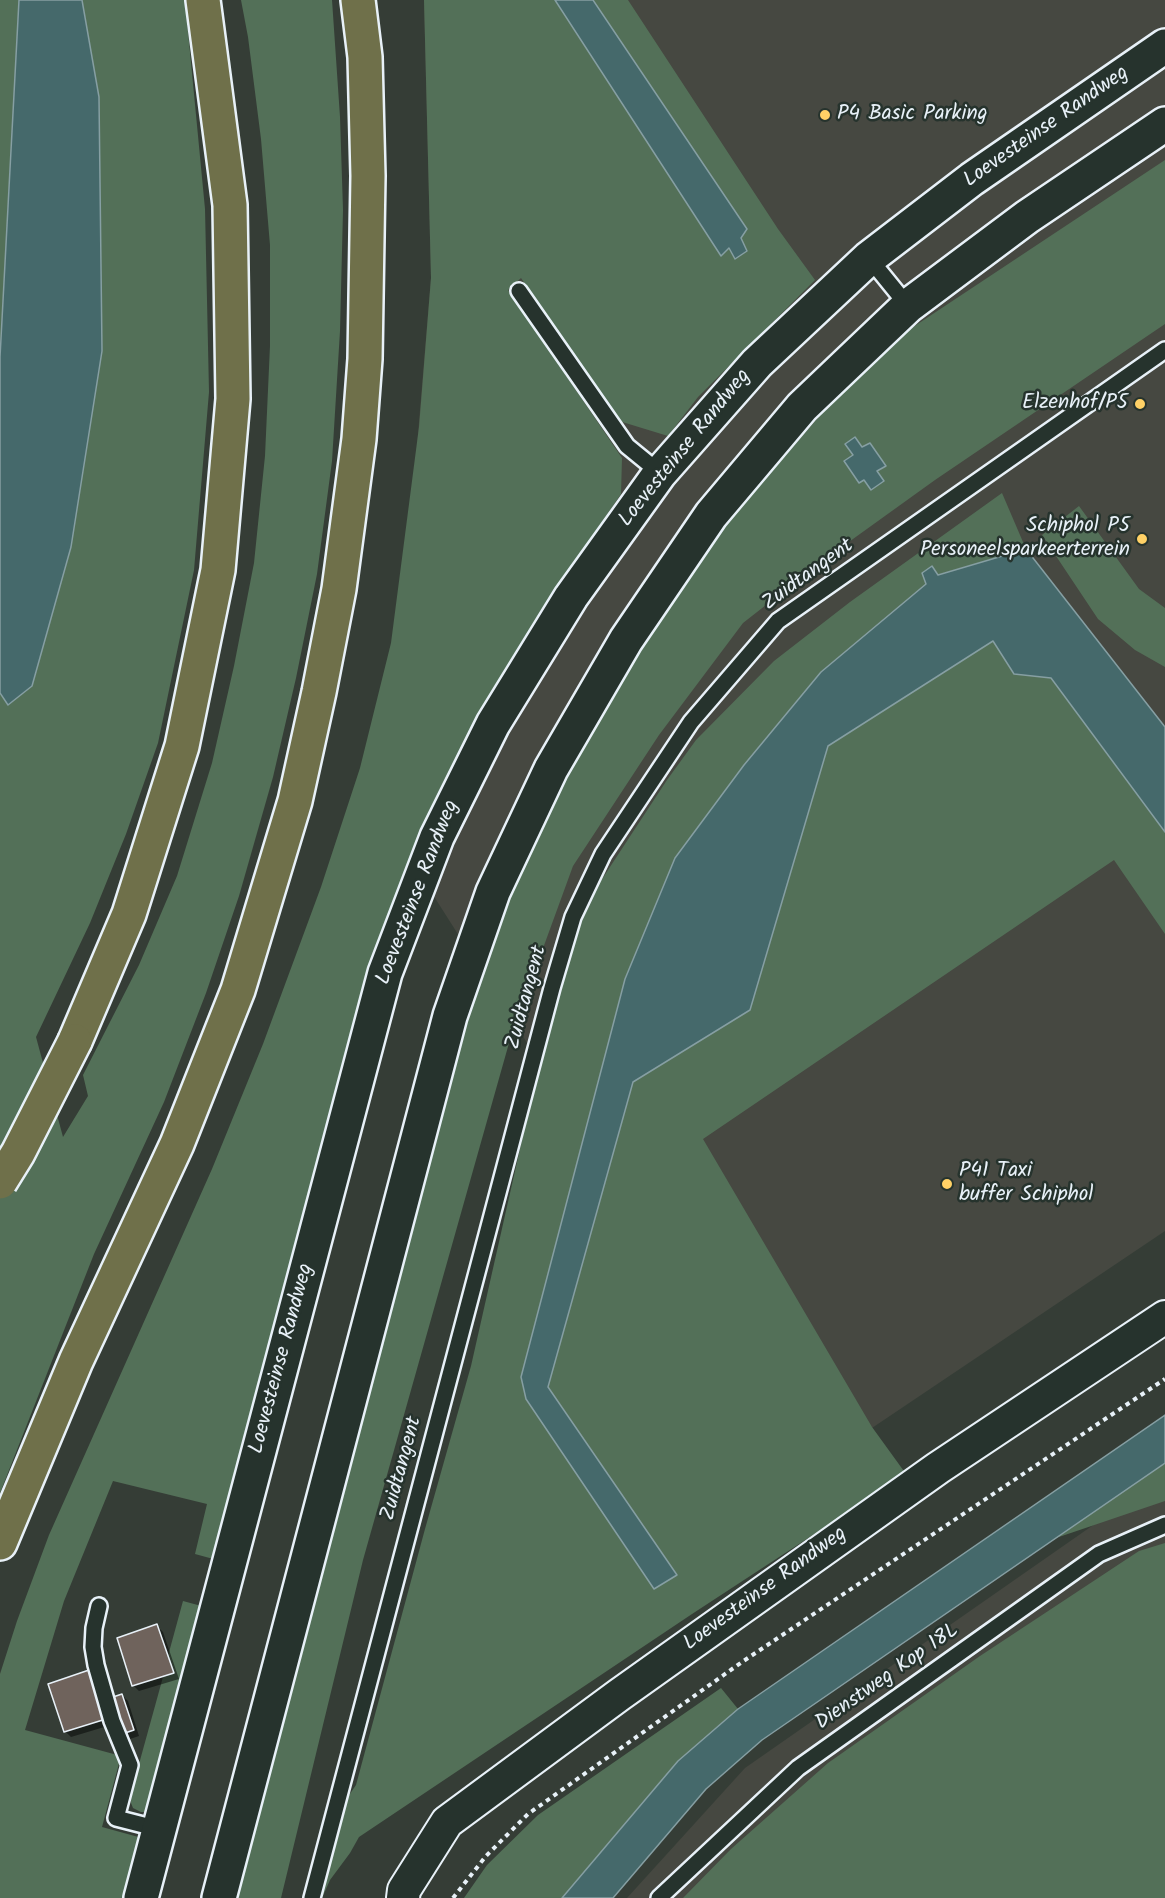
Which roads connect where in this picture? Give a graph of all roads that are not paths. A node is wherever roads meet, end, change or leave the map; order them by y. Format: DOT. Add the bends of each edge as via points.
graph roads {
  1 [pos="203,0"];
  2 [pos="358,0"];
  3 [pos="1165,46"];
  4 [pos="1165,124"];
  5 [pos="869,258"];
  6 [pos="519,291"];
  7 [pos="908,306"];
  8 [pos="1165,350"];
  9 [pos="660,473"];
  10 [pos="0,1182"];
  11 [pos="1165,1317"];
  12 [pos="1165,1525"];
  13 [pos="0,1543"];
  14 [pos="99,1606"];
  15 [pos="159,1829"];
  16 [pos="141,1898"];
  17 [pos="219,1898"];
  18 [pos="312,1898"];
  19 [pos="403,1898"];
  20 [pos="659,1898"];
  1 -- 10 [label="highway, bridge" via="230,205 233,399 218,570 182,746 129,914 75,1041"];
  2 -- 13 [label="highway" via="365,57 368,176 365,359 339,589 295,801 238,990 177,1144 76,1361"];
  3 -- 5 [label="street, Loevesteinse Randweg" via="972,179"];
  4 -- 7 [label="street" via="1027,217"];
  5 -- 7 [label="lane"];
  5 -- 9 [label="street, Loevesteinse Randweg" via="757,363"];
  6 -- 9 [label="lane" via="627,446"];
  7 -- 17 [label="street" via="802,407 711,515 626,640 556,759 494,892 450,1016"];
  8 -- 18 [label="lane, Zuidtangent" via="778,621 691,722 603,854 573,917 552,988"];
  9 -- 15 [label="street, Loevesteinse Randweg" via="571,597 493,724 436,837 385,974"];
  11 -- 19 [label="street, Loevesteinse Randweg" via="938,1468 447,1822 404,1890"];
  12 -- 20 [label="lane, Dienstweg Kop 18L" via="1099,1554 798,1767"];
  14 -- 15 [label="lane" via="93,1647 96,1665 130,1765 116,1818"];
  15 -- 16 [label="street, Loevesteinse Randweg"];
}
